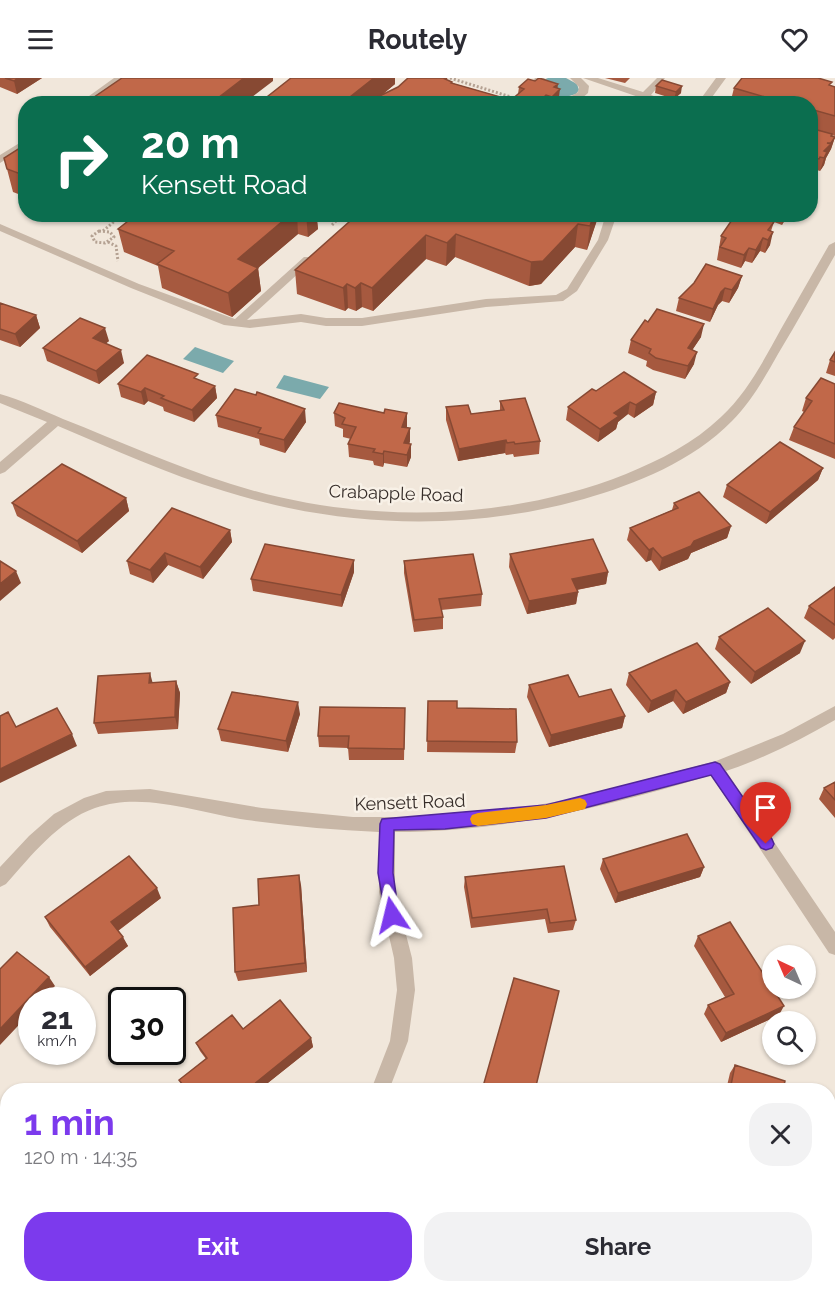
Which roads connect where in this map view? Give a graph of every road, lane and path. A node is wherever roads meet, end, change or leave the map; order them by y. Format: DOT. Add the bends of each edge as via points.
graph roads {
  1 [pos="120,78"];
  2 [pos="450,78"];
  3 [pos="540,78"];
  4 [pos="574,78"];
  5 [pos="588,78"];
  6 [pos="648,78"];
  7 [pos="721,78"];
  8 [pos="661,79"];
  9 [pos="476,86"];
  10 [pos="634,92"];
  11 [pos="467,93"];
  12 [pos="94,96"];
  13 [pos="509,96"];
  14 [pos="540,96"];
  15 [pos="579,96"];
  16 [pos="645,96"];
  17 [pos="708,96"];
  18 [pos="18,148"];
  19 [pos="0,160"];
  20 [pos="114,222"];
  21 [pos="335,222"];
  22 [pos="609,222"];
  23 [pos="332,225"];
  24 [pos="0,226"];
  25 [pos="103,231"];
  26 [pos="835,245"];
  27 [pos="317,251"];
  28 [pos="237,323"];
  29 [pos="0,398"];
  30 [pos="56,421"];
  31 [pos="0,469"];
  32 [pos="835,712"];
  33 [pos="715,768"];
  34 [pos="387,824"];
  35 [pos="0,879"];
  36 [pos="835,947"];
  37 [pos="383,1083"];
  1 -- 12 [label="street"];
  2 -- 9 [label="path"];
  3 -- 14 [label="street" via="533,87"];
  4 -- 15 [label="street" via="584,86"];
  5 -- 10 [label="street"];
  6 -- 10 [label="street"];
  7 -- 17 [label="street"];
  8 -- 16 [label="street"];
  9 -- 11 [label="path"];
  9 -- 13 [label="path"];
  10 -- 16 [label="street"];
  18 -- 19 [label="street"];
  20 -- 25 [label="path"];
  21 -- 23 [label="path"];
  22 -- 28 [label="street" via="603,240 570,291 559,298 486,303 362,322 301,318"];
  24 -- 28 [label="street" via="135,286"];
  25 -- 25 [label="path" via="112,233 113,239 93,241 94,234"];
  26 -- 30 [label="street, Crabapple Road" via="750,393 722,424 670,460 592,494 564,501 491,513 434,516 289,504 194,476"];
  27 -- 28 [label="street"];
  29 -- 30 [label="street, Crabapple Road"];
  30 -- 31 [label="street"];
  32 -- 33 [label="street, Kensett Road" via="788,739"];
  33 -- 34 [label="street, Kensett Road" via="546,811"];
  33 -- 36 [label="street"];
  34 -- 35 [label="street, Kensett Road" via="330,823 122,795 94,801 67,814 30,845"];
  34 -- 37 [label="street" via="387,892 403,958 406,990 399,1041"];
}
